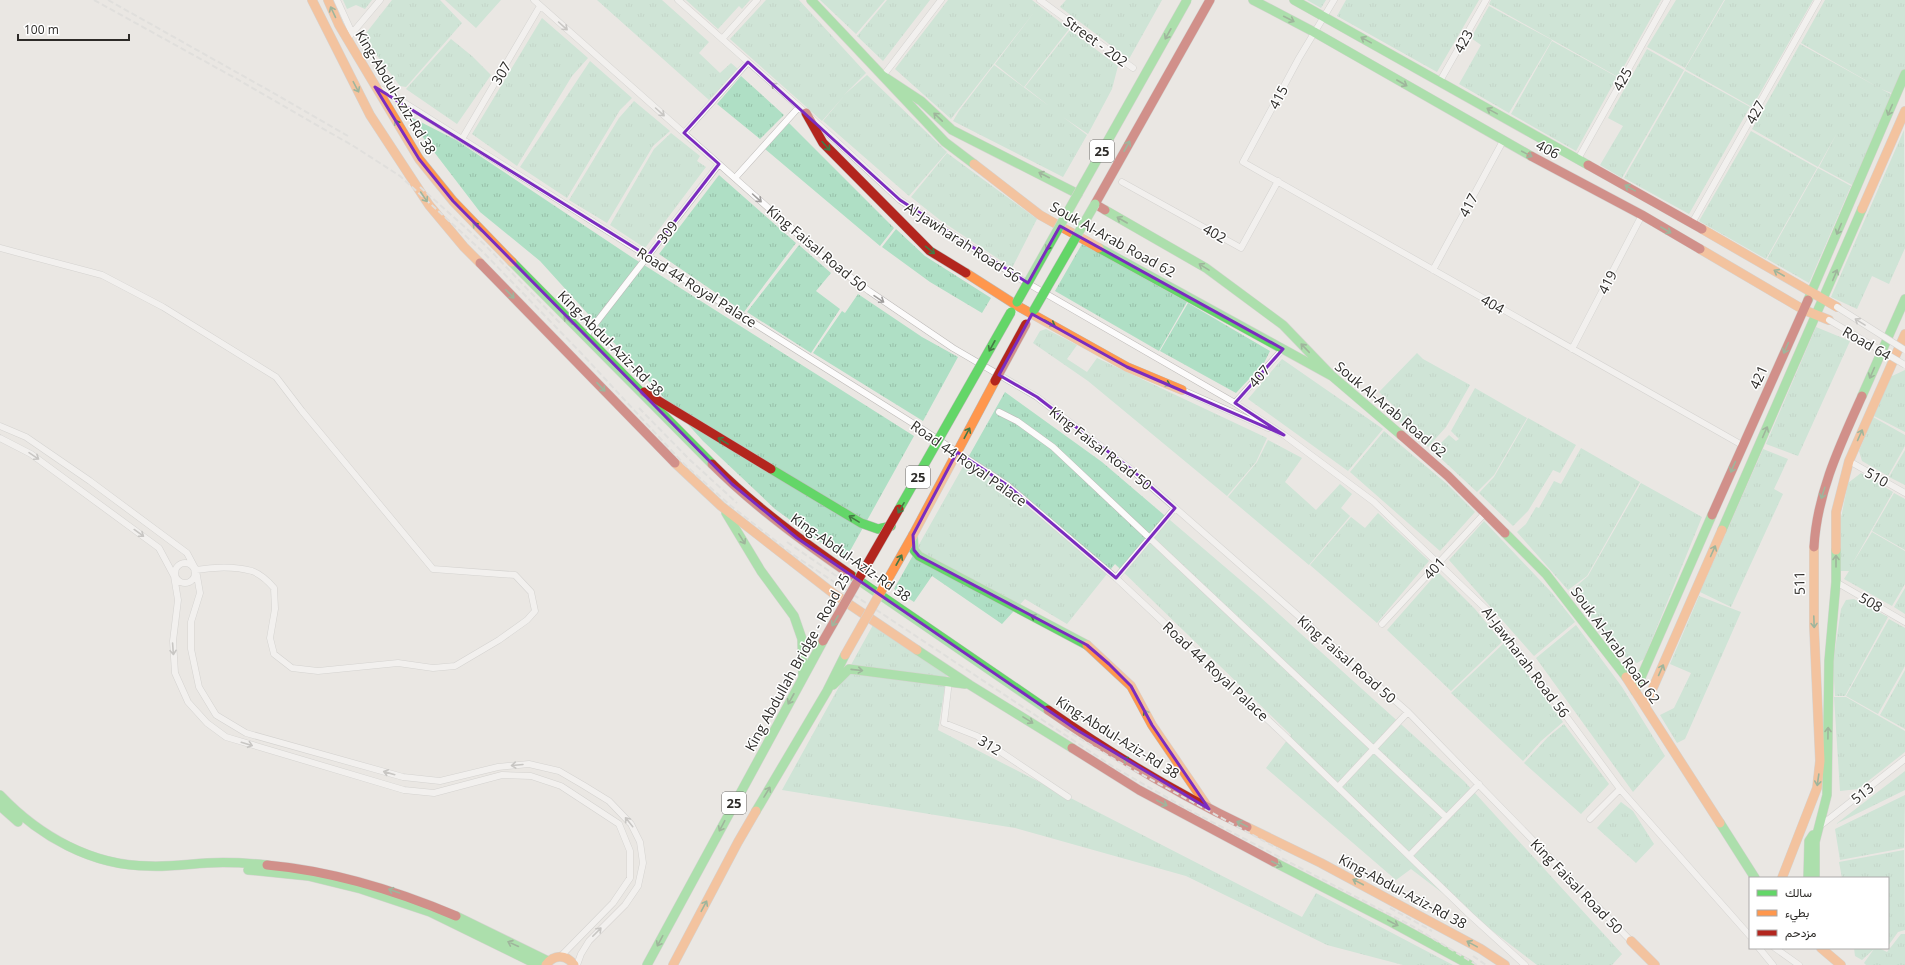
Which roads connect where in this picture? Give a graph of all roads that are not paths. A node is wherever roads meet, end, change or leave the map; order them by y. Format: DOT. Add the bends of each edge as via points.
graph roads {
  1 [pos="328,0"];
  2 [pos="337,0"];
  3 [pos="380,0"];
  4 [pos="534,0"];
  5 [pos="678,0"];
  6 [pos="757,0"];
  7 [pos="811,0"];
  8 [pos="941,0"];
  9 [pos="1040,0"];
  10 [pos="1187,0"];
  11 [pos="1210,0"];
  12 [pos="1294,0"];
  13 [pos="1334,0"];
  14 [pos="1486,0"];
  15 [pos="1667,0"];
  16 [pos="1818,0"];
  17 [pos="1254,1"];
  18 [pos="312,3"];
  19 [pos="540,6"];
  20 [pos="1324,16"];
  21 [pos="1314,32"];
  22 [pos="350,36"];
  23 [pos="722,39"];
  24 [pos="748,62"];
  25 [pos="1133,68"];
  26 [pos="1905,74"];
  27 [pos="883,76"];
  28 [pos="1440,81"];
  29 [pos="375,87"];
  30 [pos="802,110"];
  31 [pos="1905,111"];
  32 [pos="684,133"];
  33 [pos="462,139"];
  34 [pos="1503,140"];
  35 [pos="1578,159"];
  36 [pos="1243,162"];
  37 [pos="719,164"];
  38 [pos="735,178"];
  39 [pos="1278,181"];
  40 [pos="1122,182"];
  41 [pos="1078,194"];
  42 [pos="1095,204"];
  43 [pos="1642,215"];
  44 [pos="1692,223"];
  45 [pos="0,248"];
  46 [pos="648,256"];
  47 [pos="1433,270"];
  48 [pos="1812,292"];
  49 [pos="1905,299"];
  50 [pos="1824,300"];
  51 [pos="1015,306"];
  52 [pos="1837,307"];
  53 [pos="1804,310"];
  54 [pos="1033,312"];
  55 [pos="1817,314"];
  56 [pos="1829,320"];
  57 [pos="1905,334"];
  58 [pos="585,337"];
  59 [pos="1283,349"];
  60 [pos="1572,349"];
  61 [pos="1905,350"];
  62 [pos="1905,365"];
  63 [pos="1332,376"];
  64 [pos="632,385"];
  65 [pos="1182,390"];
  66 [pos="1235,403"];
  67 [pos="999,412"];
  68 [pos="0,426"];
  69 [pos="1284,435"];
  70 [pos="0,438"];
  71 [pos="1742,445"];
  72 [pos="1849,461"];
  73 [pos="1905,493"];
  74 [pos="721,506"];
  75 [pos="1175,508"];
  76 [pos="1485,513"];
  77 [pos="890,526"];
  78 [pos="913,535"];
  79 [pos="1151,538"];
  80 [pos="1439,563"];
  81 [pos="196,570"];
  82 [pos="174,576"];
  83 [pos="1116,578"];
  84 [pos="1836,582"];
  85 [pos="1905,622"];
  86 [pos="1382,624"];
  87 [pos="803,678"];
  88 [pos="949,681"];
  89 [pos="970,685"];
  90 [pos="827,691"];
  91 [pos="1634,691"];
  92 [pos="1645,706"];
  93 [pos="1408,712"];
  94 [pos="1374,749"];
  95 [pos="1905,759"];
  96 [pos="1479,784"];
  97 [pos="1338,787"];
  98 [pos="1620,789"];
  99 [pos="0,795"];
  100 [pos="1068,797"];
  101 [pos="0,806"];
  102 [pos="1209,809"];
  103 [pos="1446,817"];
  104 [pos="1590,819"];
  105 [pos="1818,827"];
  106 [pos="1409,856"];
  107 [pos="1754,877"];
  108 [pos="1782,877"];
  109 [pos="1808,877"];
  110 [pos="1815,877"];
  111 [pos="1736,920"];
  112 [pos="1749,929"];
  113 [pos="1749,935"];
  114 [pos="1631,941"];
  115 [pos="1761,949"];
  116 [pos="1776,949"];
  117 [pos="1822,949"];
  118 [pos="561,956"];
  119 [pos="547,963"];
  120 [pos="538,965"];
  121 [pos="574,965"];
  122 [pos="577,965"];
  123 [pos="647,965"];
  124 [pos="673,965"];
  125 [pos="1470,965"];
  126 [pos="1505,965"];
  127 [pos="1525,965"];
  128 [pos="1655,965"];
  129 [pos="1773,965"];
  130 [pos="1799,965"];
  131 [pos="1841,965"];
  22 -- 1 [label="main road, King-Abdul-Aziz-Rd 38, one-way"];
  2 -- 22 [label="street"];
  3 -- 22 [label="street"];
  4 -- 19 [label="street, King Faisal Road 50"];
  5 -- 23 [label="street, Al-Jawharah Road 56"];
  6 -- 23 [label="street"];
  7 -- 27 [label="main road, Souk Al-Arab Road 62"];
  8 -- 27 [label="street"];
  9 -- 25 [label="street, Street - 202"];
  10 -- 41 [label="main road, King Abdullah Bridge - Road 25 / 25, one-way, bridge"];
  42 -- 11 [label="main road, 25, one-way"];
  12 -- 20 [label="main road, 406"];
  13 -- 20 [label="street, 415"];
  14 -- 28 [label="street, 423"];
  15 -- 35 [label="street, 425"];
  16 -- 44 [label="street, 427"];
  17 -- 21 [label="main road, 406, one-way"];
  18 -- 74 [label="main road, King-Abdul-Aziz-Rd 38, one-way" via="370,114 429,205 464,247 672,461"];
  19 -- 32 [label="street, King Faisal Road 50, one-way"];
  19 -- 33 [label="street, 307"];
  20 -- 21 [label="street, 415"];
  28 -- 20 [label="main road, 406, one-way"];
  21 -- 34 [label="main road, 406, one-way"];
  21 -- 36 [label="street, 415"];
  22 -- 29 [label="main road, King-Abdul-Aziz-Rd 38"];
  23 -- 24 [label="street, Al-Jawharah Road 56"];
  30 -- 24 [label="street, Al-Jawharah Road 56, one-way"];
  24 -- 32 [label="street"];
  26 -- 48 [label="main road, 421, one-way"];
  41 -- 27 [label="main road, one-way" via="952,130 921,101"];
  27 -- 59 [label="main road, Souk Al-Arab Road 62" via="945,142 1040,215"];
  35 -- 28 [label="main road, 406, one-way"];
  29 -- 33 [label="street, Road 44 Royal Palace"];
  58 -- 29 [label="main road, King-Abdul-Aziz-Rd 38, one-way" via="453,202 419,159"];
  30 -- 38 [label="street"];
  30 -- 51 [label="main road, one-way" via="823,143 930,251"];
  30 -- 66 [label="street, Al-Jawharah Road 56" via="900,200 1017,277"];
  50 -- 31 [label="main road, one-way"];
  32 -- 37 [label="street, King Faisal Road 50"];
  33 -- 46 [label="street, Road 44 Royal Palace"];
  34 -- 43 [label="main road, 406, one-way"];
  34 -- 47 [label="street, 417"];
  44 -- 35 [label="main road, 406, one-way"];
  36 -- 39 [label="street, 404"];
  37 -- 38 [label="street, King Faisal Road 50"];
  37 -- 46 [label="street, 309"];
  38 -- 75 [label="street, King Faisal Road 50, one-way" via="827,260 953,348 1037,397 1132,470"];
  39 -- 40 [label="street, 402" via="1241,248"];
  39 -- 47 [label="street, 404"];
  41 -- 51 [label="main road, King Abdullah Bridge - Road 25 / 25, one-way, bridge"];
  42 -- 54 [label="main road, 25, bridge"];
  63 -- 42 [label="main road, one-way" via="1283,325 1206,268"];
  43 -- 53 [label="main road, 406, one-way"];
  43 -- 60 [label="street, 419"];
  48 -- 44 [label="main road, 406, one-way"];
  45 -- 81 [label="street" via="102,275 163,307 276,377 433,569 515,575 532,592 535,611 499,640 455,666 433,668 398,663 318,671 292,668 274,654 270,638 275,609 274,588 252,571 209,567"];
  46 -- 58 [label="street, 309"];
  46 -- 83 [label="street, Road 44 Royal Palace" via="925,431 1007,486"];
  47 -- 60 [label="street, 404"];
  48 -- 50 [label="main road, 406"];
  48 -- 53 [label="main road, 421"];
  49 -- 108 [label="main road, 511, one-way" via="1838,450 1816,522 1813,564 1820,761 1817,788"];
  50 -- 52 [label="main road, 406"];
  50 -- 55 [label="main road"];
  51 -- 54 [label="main road"];
  51 -- 77 [label="main road, King Abdullah Bridge - Road 25 / 25, one-way, bridge"];
  61 -- 52 [label="street, Road 64, one-way, bridge"];
  53 -- 55 [label="main road, 406"];
  53 -- 71 [label="main road, 421, one-way"];
  54 -- 65 [label="main road, one-way" via="1127,367"];
  78 -- 54 [label="main road, 25, one-way, bridge"];
  55 -- 56 [label="main road, 406"];
  92 -- 55 [label="main road, one-way"];
  56 -- 62 [label="street, Road 64, bridge"];
  72 -- 57 [label="main road, one-way"];
  58 -- 64 [label="main road, King-Abdul-Aziz-Rd 38"];
  59 -- 63 [label="main road, Souk Al-Arab Road 62"];
  59 -- 66 [label="street, 407"];
  60 -- 71 [label="street, 404"];
  63 -- 76 [label="main road, Souk Al-Arab Road 62" via="1448,476"];
  77 -- 64 [label="main road, one-way" via="878,529 861,523"];
  102 -- 64 [label="main road, King-Abdul-Aziz-Rd 38, one-way" via="1077,730 797,538 732,484"];
  65 -- 69 [label="street, Al-Jawharah Road 56"];
  66 -- 69 [label="street, Al-Jawharah Road 56"];
  67 -- 79 [label="street" via="1017,421 1054,447"];
  68 -- 81 [label="street" via="26,437 90,481 186,553"];
  69 -- 80 [label="street, Al-Jawharah Road 56" via="1374,502"];
  70 -- 82 [label="street, one-way" via="31,454 159,548"];
  71 -- 91 [label="main road, 421, one-way"];
  72 -- 73 [label="street, 510"];
  84 -- 72 [label="main road, one-way" via="1836,512"];
  74 -- 87 [label="main road, one-way" via="761,571 794,616 802,639"];
  74 -- 89 [label="main road, King-Abdul-Aziz-Rd 38" via="834,594"];
  75 -- 79 [label="street"];
  75 -- 93 [label="street, King Faisal Road 50"];
  76 -- 80 [label="street, 401"];
  76 -- 91 [label="main road, Souk Al-Arab Road 62" via="1546,574 1630,682"];
  77 -- 87 [label="main road, King Abdullah Bridge - Road 25 / 25, one-way, bridge"];
  90 -- 78 [label="main road, 25, one-way, bridge"];
  102 -- 78 [label="main road, one-way" via="1152,725 1131,686 1087,646 919,556 914,550"];
  79 -- 83 [label="street"];
  79 -- 94 [label="street"];
  80 -- 86 [label="street, 401"];
  80 -- 98 [label="street, Al-Jawharah Road 56" via="1490,612"];
  81 -- 82 [label="street" via="190,564 182,563 176,568"];
  81 -- 82 [label="street" via="195,578 188,584 180,583"];
  122 -- 81 [label="street, one-way" via="588,941 625,905 638,886 643,863 640,842 631,824 609,801 559,771 529,764 498,767 440,781 403,777 246,733 216,715 199,686 192,649 192,622 200,594"];
  82 -- 118 [label="street, one-way" via="178,600 173,641 175,673 188,702 207,723 226,737 404,790 434,793 502,775 531,776 561,786 619,824 630,851 630,878 612,903"];
  83 -- 97 [label="street, Road 44 Royal Palace"];
  84 -- 85 [label="street, 508"];
  105 -- 84 [label="main road, one-way" via="1827,795 1829,661"];
  87 -- 123 [label="main road, King Abdullah Bridge - Road 25 / 25, one-way"];
  88 -- 89 [label="main road"];
  90 -- 88 [label="main road, one-way" via="849,669"];
  88 -- 100 [label="street, 312" via="944,723 977,736"];
  89 -- 125 [label="main road, King-Abdul-Aziz-Rd 38, one-way" via="1139,790"];
  124 -- 90 [label="main road, 25, one-way" via="738,842"];
  91 -- 92 [label="main road, Souk Al-Arab Road 62"];
  92 -- 107 [label="main road, Souk Al-Arab Road 62"];
  93 -- 94 [label="street"];
  93 -- 96 [label="street, King Faisal Road 50"];
  94 -- 97 [label="street"];
  94 -- 103 [label="street"];
  95 -- 105 [label="street, 513"];
  96 -- 103 [label="street"];
  96 -- 114 [label="street, King Faisal Road 50"];
  97 -- 106 [label="street, Road 44 Royal Palace"];
  98 -- 104 [label="street"];
  98 -- 111 [label="street, Al-Jawharah Road 56"];
  119 -- 99 [label="main road, one-way" via="444,911 395,891 322,872 251,864 140,866 79,851 50,838 22,818"];
  101 -- 120 [label="main road" via="53,845 96,862 120,868 229,868 308,876 361,889 430,912"];
  126 -- 102 [label="main road, King-Abdul-Aziz-Rd 38, one-way" via="1481,949 1321,863"];
  103 -- 106 [label="street"];
  105 -- 109 [label="main road" via="1809,841"];
  105 -- 110 [label="main road" via="1815,842"];
  106 -- 127 [label="street, Road 44 Royal Palace"];
  111 -- 112 [label="street"];
  111 -- 113 [label="street"];
  114 -- 128 [label="main road"];
  115 -- 129 [label="street"];
  116 -- 130 [label="street"];
  117 -- 131 [label="main road"];
  118 -- 119 [label="main road" via="552,958"];
  118 -- 121 [label="main road" via="570,959"];
}
